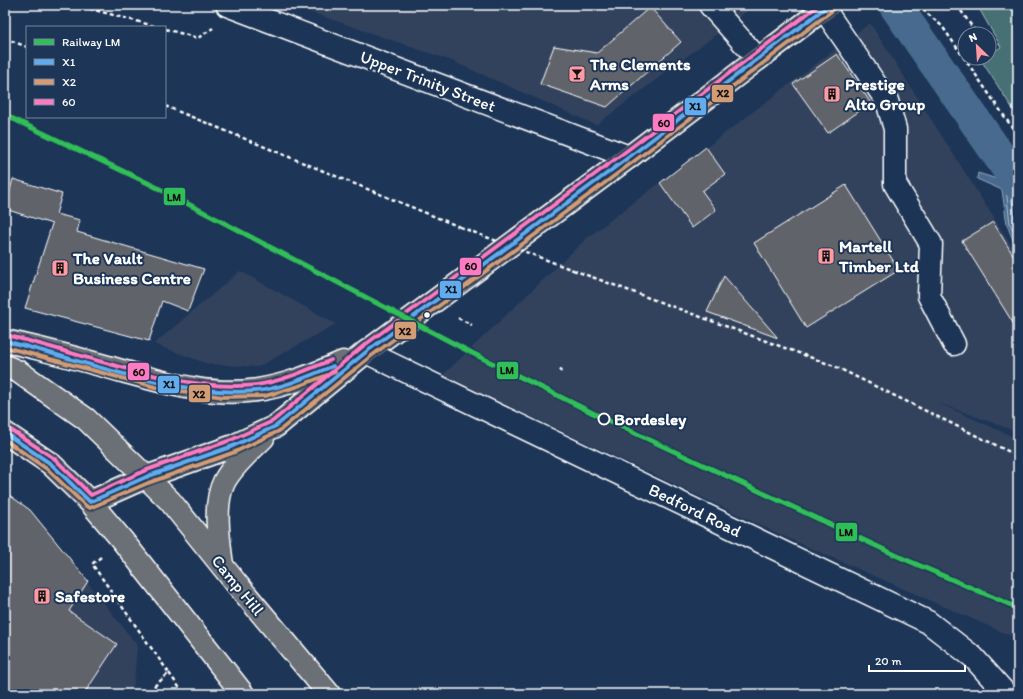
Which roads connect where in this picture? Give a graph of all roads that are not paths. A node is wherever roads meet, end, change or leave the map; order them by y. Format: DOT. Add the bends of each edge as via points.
graph roads {
  1 [pos="710,5"];
  2 [pos="827,7"];
  3 [pos="234,8"];
  4 [pos="758,59"];
  5 [pos="629,157"];
  6 [pos="5,341"];
  7 [pos="954,344"];
  8 [pos="366,352"];
  9 [pos="5,366"];
  10 [pos="276,426"];
  11 [pos="5,433"];
  12 [pos="146,477"];
  13 [pos="90,502"];
  14 [pos="222,565"];
  15 [pos="243,694"];
  16 [pos="329,694"];
  17 [pos="1006,694"];
  1 -- 4 [label="street"];
  2 -- 4 [label="main road"];
  2 -- 7 [label="street" via="887,101 895,130 895,184 931,244 929,296"];
  3 -- 5 [label="street, Upper Trinity Street"];
  4 -- 5 [label="main road"];
  5 -- 8 [label="main road"];
  6 -- 8 [label="main road" via="175,386 213,391 256,390 309,376"];
  8 -- 10 [label="main road"];
  8 -- 17 [label="street, Bedford Road" via="928,622 973,657"];
  9 -- 12 [label="main road, Camp Hill" via="19,372 86,419"];
  10 -- 12 [label="main road" via="199,459"];
  10 -- 14 [label="main road" via="243,458 224,482 217,523"];
  11 -- 13 [label="main road" via="51,464"];
  12 -- 13 [label="main road"];
  12 -- 14 [label="main road, Camp Hill" via="170,501"];
  13 -- 15 [label="main road"];
  14 -- 16 [label="main road, Camp Hill"];
}
